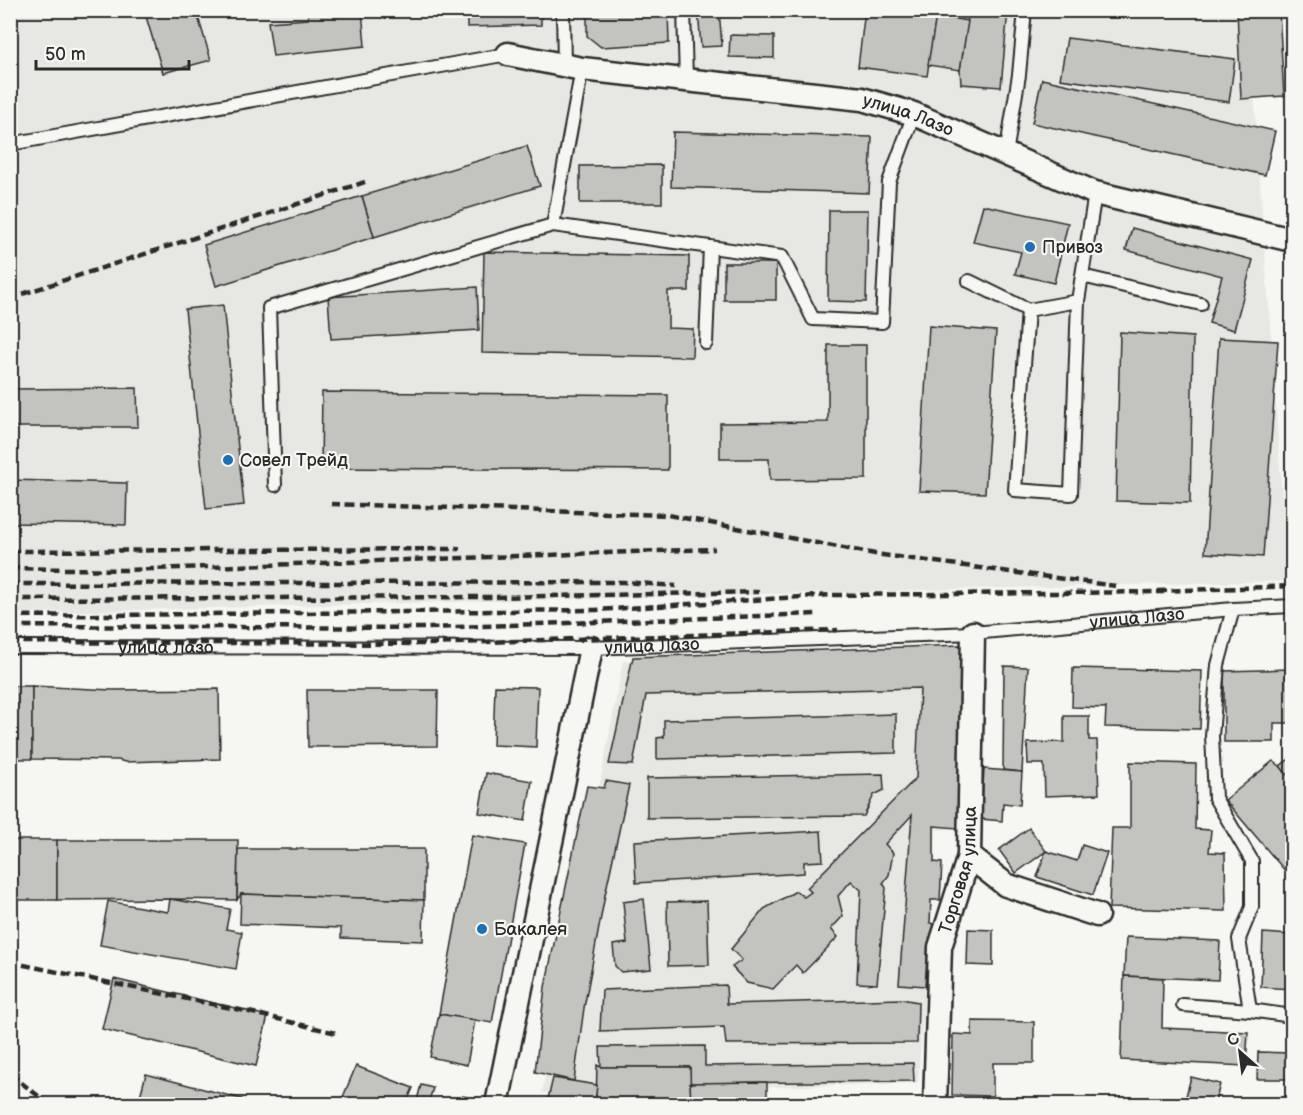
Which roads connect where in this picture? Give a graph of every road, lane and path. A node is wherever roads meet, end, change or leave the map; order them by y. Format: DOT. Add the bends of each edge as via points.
graph roads {
  1 [pos="563,10"];
  2 [pos="684,10"];
  3 [pos="1025,10"];
  4 [pos="508,54"];
  5 [pos="573,67"];
  6 [pos="686,80"];
  7 [pos="914,114"];
  8 [pos="10,144"];
  9 [pos="1006,154"];
  10 [pos="1095,194"];
  11 [pos="553,225"];
  12 [pos="1293,240"];
  13 [pos="710,248"];
  14 [pos="1082,276"];
  15 [pos="969,281"];
  16 [pos="1078,301"];
  17 [pos="1201,304"];
  18 [pos="1028,310"];
  19 [pos="706,343"];
  20 [pos="275,485"];
  21 [pos="1293,606"];
  22 [pos="1233,609"];
  23 [pos="973,633"];
  24 [pos="10,647"];
  25 [pos="591,648"];
  26 [pos="969,856"];
  27 [pos="1097,915"];
  28 [pos="1183,1005"];
  29 [pos="1250,1010"];
  30 [pos="1293,1016"];
  31 [pos="497,1104"];
  32 [pos="935,1104"];
  1 -- 5 [label="lane"];
  2 -- 6 [label="lane"];
  3 -- 9 [label="lane"];
  4 -- 5 [label="street, улица Лазо"];
  4 -- 8 [label="lane"];
  5 -- 6 [label="street, улица Лазо"];
  5 -- 11 [label="lane"];
  6 -- 7 [label="street, улица Лазо" via="862,99"];
  7 -- 9 [label="street, улица Лазо"];
  7 -- 13 [label="lane" via="889,182 882,322 813,319 782,257"];
  9 -- 10 [label="street, улица Лазо"];
  10 -- 12 [label="street, улица Лазо"];
  10 -- 14 [label="lane"];
  11 -- 13 [label="lane"];
  11 -- 20 [label="lane" via="269,308"];
  13 -- 19 [label="lane"];
  14 -- 16 [label="lane"];
  14 -- 17 [label="lane"];
  15 -- 18 [label="lane"];
  16 -- 18 [label="lane"];
  16 -- 18 [label="lane" via="1071,494 1015,490"];
  21 -- 22 [label="lane, улица Лазо"];
  22 -- 23 [label="lane, улица Лазо"];
  22 -- 29 [label="lane" via="1218,665 1212,736 1215,798 1252,861 1252,907 1239,939"];
  23 -- 25 [label="lane, улица Лазо"];
  23 -- 26 [label="street, Торговая улица"];
  24 -- 25 [label="lane, улица Лазо"];
  25 -- 31 [label="street"];
  26 -- 27 [label="street" via="1006,885"];
  26 -- 32 [label="street, Торговая улица" via="940,947"];
  28 -- 29 [label="lane"];
  29 -- 30 [label="lane"];
}
